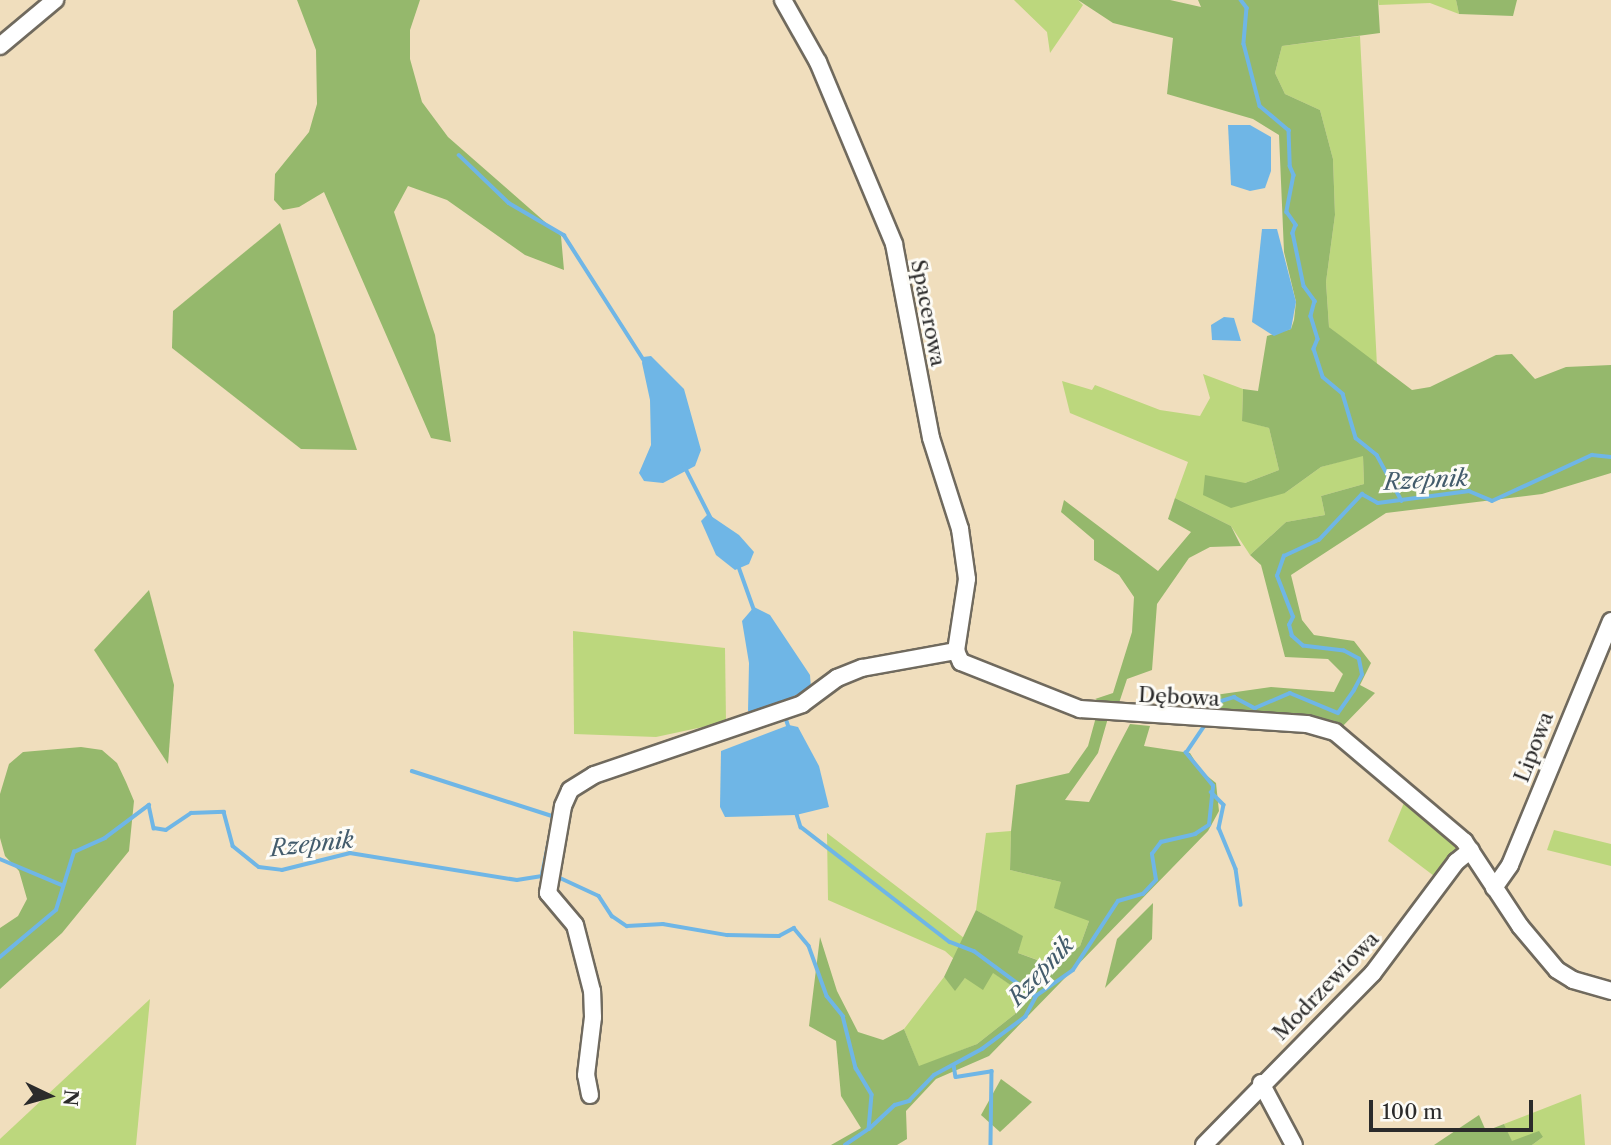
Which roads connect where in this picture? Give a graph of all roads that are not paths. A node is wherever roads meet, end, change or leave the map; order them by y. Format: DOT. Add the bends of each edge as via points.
graph roads {
  1 [pos="55,0"];
  2 [pos="783,0"];
  3 [pos="0,46"];
  4 [pos="1611,621"];
  5 [pos="956,651"];
  6 [pos="1471,850"];
  7 [pos="1494,888"];
  8 [pos="1611,991"];
  9 [pos="1261,1083"];
  10 [pos="590,1095"];
  11 [pos="1204,1145"];
  12 [pos="1294,1145"];
  1 -- 3 [label="street"];
  2 -- 5 [label="street, Spacerowa" via="818,62 894,244 931,438 960,529 967,579"];
  4 -- 7 [label="street, Lipowa" via="1571,708 1510,865"];
  5 -- 6 [label="street, Dębowa" via="961,662 1080,709 1307,724 1335,732 1442,818"];
  5 -- 10 [label="street" via="862,668 837,678 802,704 710,739 669,747 594,775 570,790 563,806 548,893 575,925 592,991 586,1075"];
  6 -- 7 [label="street, Dębowa"];
  6 -- 9 [label="street, Modrzewiowa" via="1456,862 1373,973"];
  7 -- 8 [label="street, Dębowa" via="1557,970 1573,980"];
  9 -- 11 [label="street, Modrzewiowa"];
  9 -- 12 [label="street"];
}
